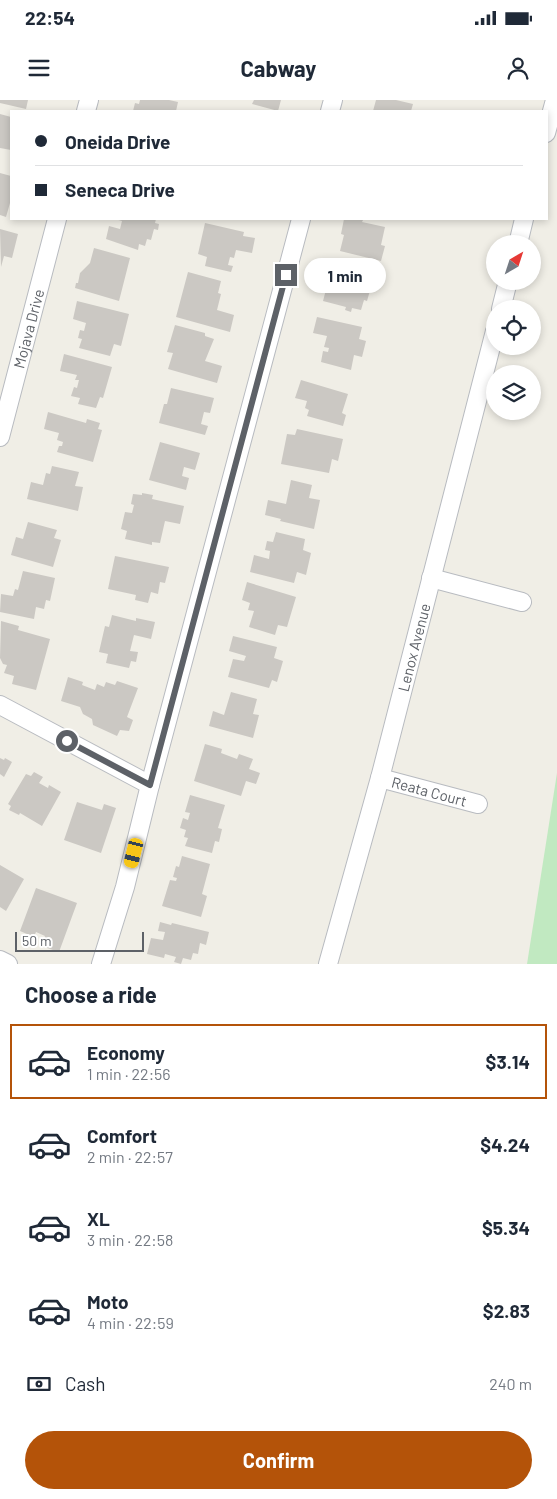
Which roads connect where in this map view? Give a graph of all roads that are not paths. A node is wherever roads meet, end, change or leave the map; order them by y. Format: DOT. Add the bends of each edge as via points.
graph roads {
  1 [pos="555,100"];
  2 [pos="548,126"];
  3 [pos="57,220"];
  4 [pos="301,220"];
  5 [pos="524,220"];
  6 [pos="520,235"];
  7 [pos="489,355"];
  8 [pos="0,437"];
  9 [pos="431,578"];
  10 [pos="522,602"];
  11 [pos="0,705"];
  12 [pos="380,778"];
  13 [pos="150,785"];
  14 [pos="478,804"];
  15 [pos="0,960"];
  16 [pos="8,964"];
  17 [pos="101,964"];
  18 [pos="328,964"];
  1 -- 2 [label="street"];
  3 -- 8 [label="street, Mojava Drive"];
  4 -- 13 [label="street"];
  5 -- 6 [label="street"];
  7 -- 9 [label="street, Lenox Avenue"];
  9 -- 10 [label="street"];
  9 -- 12 [label="street, Lenox Avenue"];
  11 -- 13 [label="street"];
  12 -- 14 [label="street, Reata Court"];
  12 -- 18 [label="street, Lenox Avenue"];
  13 -- 17 [label="street" via="125,887"];
  15 -- 16 [label="street"];
}
